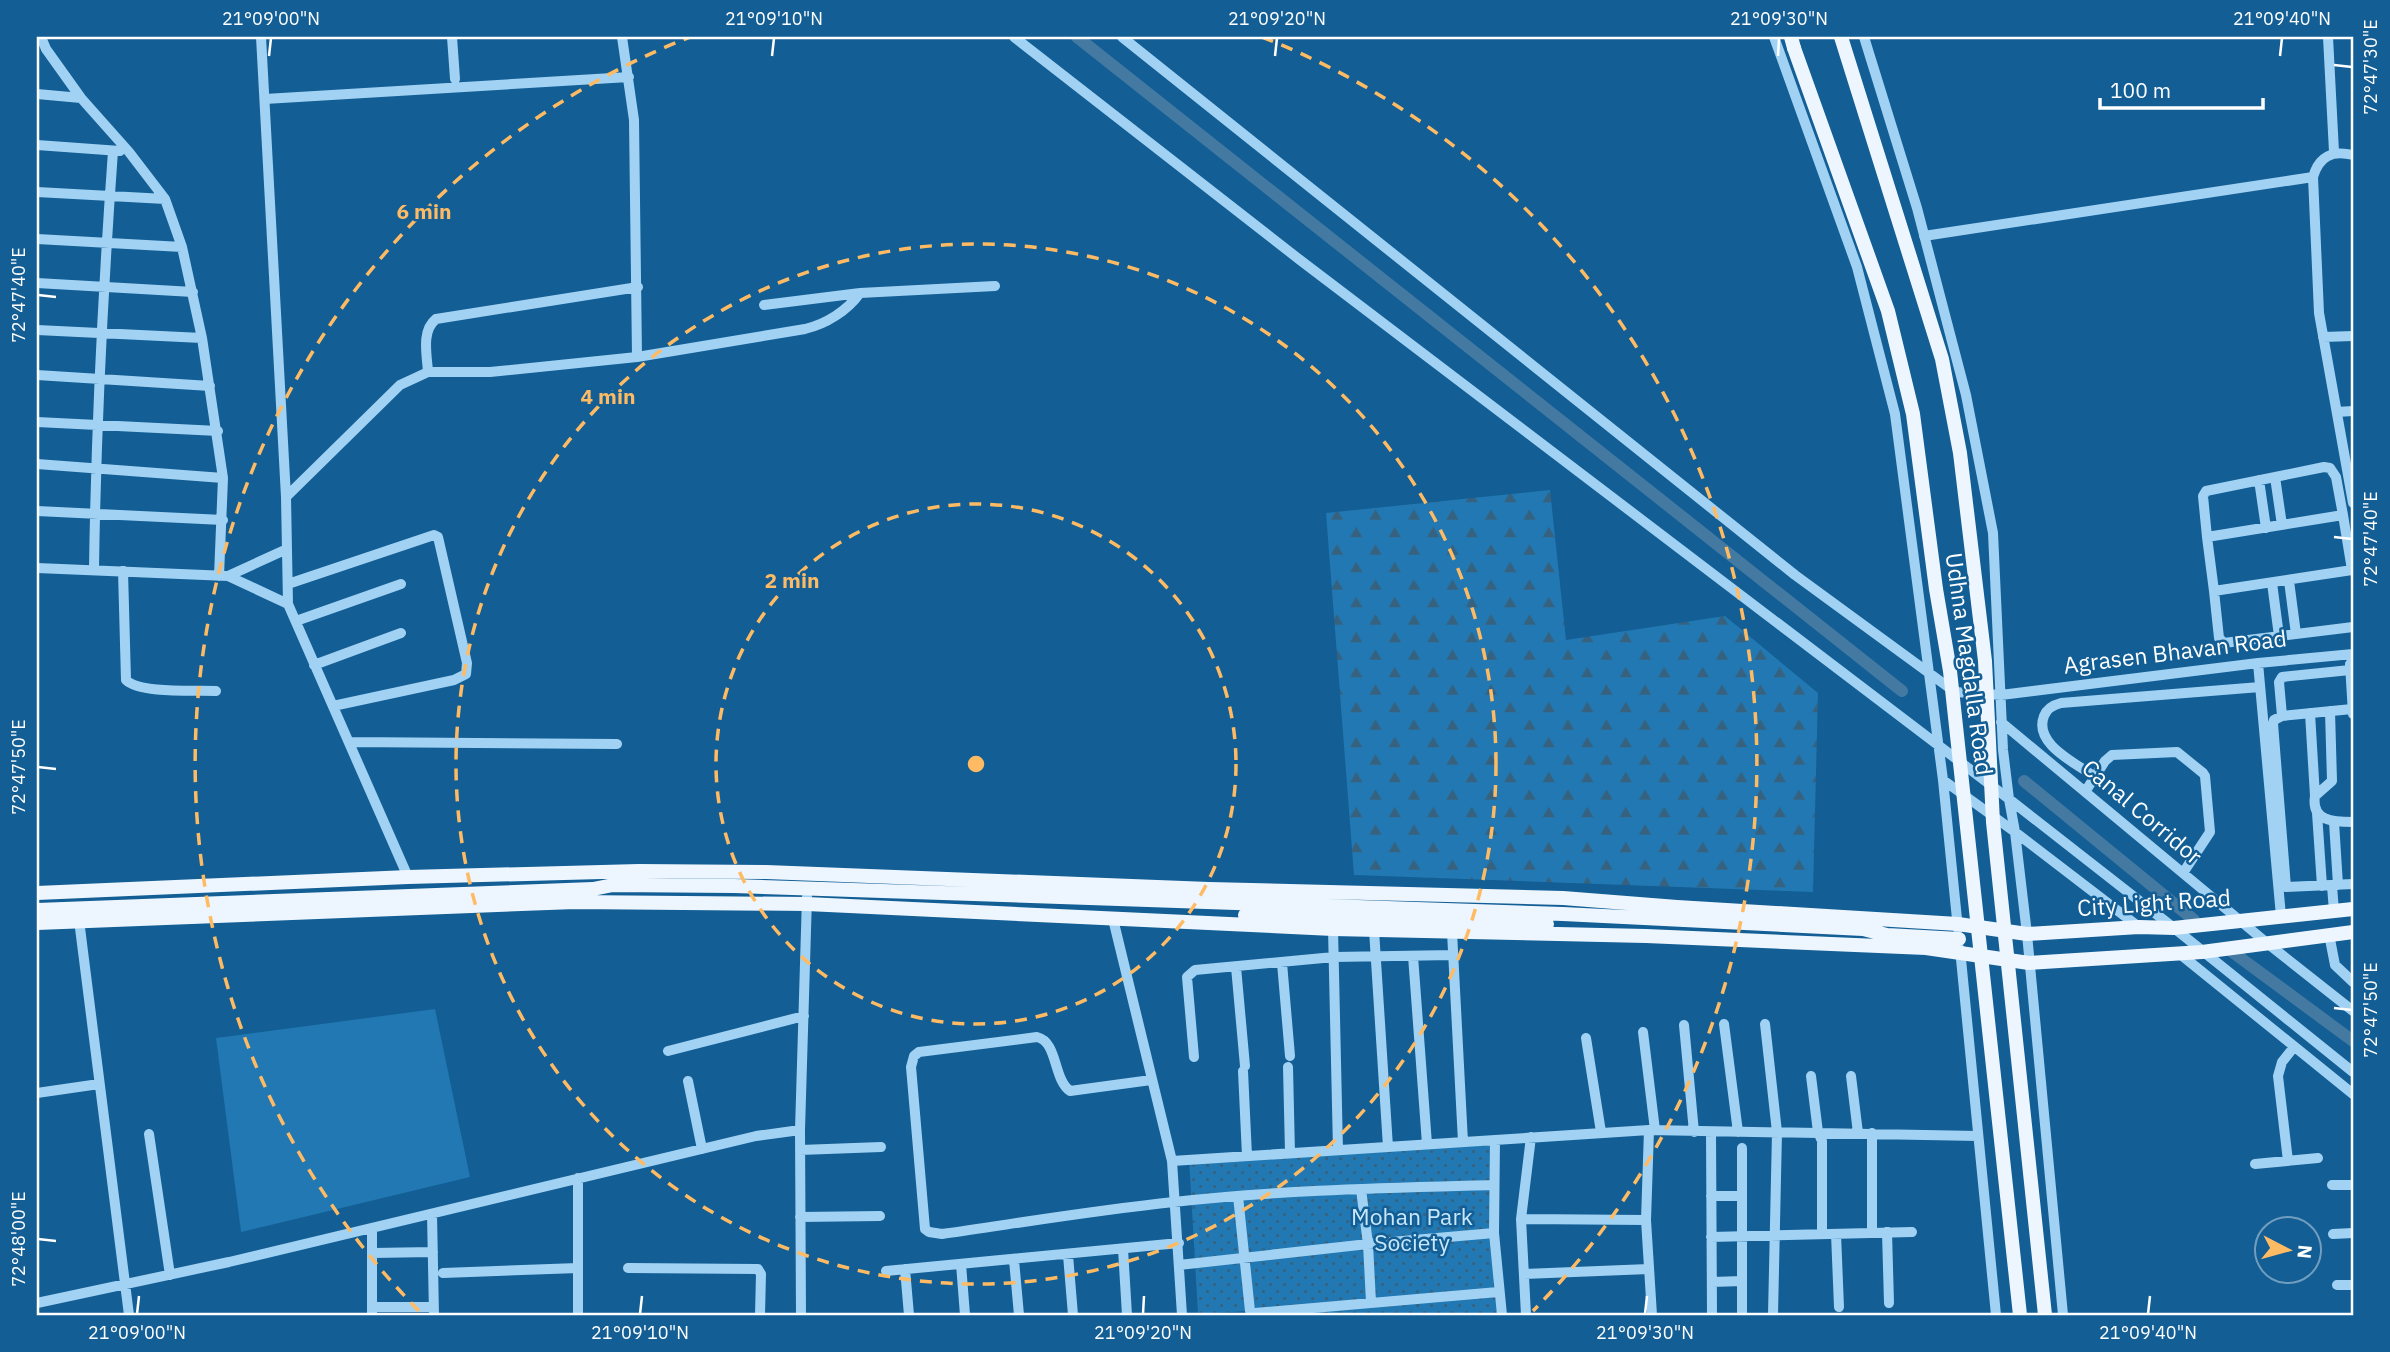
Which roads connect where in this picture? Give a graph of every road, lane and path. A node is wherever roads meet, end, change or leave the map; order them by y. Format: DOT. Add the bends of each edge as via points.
graph roads {
  1 [pos="41,37"];
  2 [pos="261,37"];
  3 [pos="452,37"];
  4 [pos="622,37"];
  5 [pos="1014,37"];
  6 [pos="1122,37"];
  7 [pos="1774,37"];
  8 [pos="1841,37"];
  9 [pos="1864,37"];
  10 [pos="2328,37"];
  11 [pos="1792,42"];
  12 [pos="41,49"];
  13 [pos="629,77"];
  14 [pos="455,79"];
  15 [pos="37,94"];
  16 [pos="80,97"];
  17 [pos="265,99"];
  18 [pos="37,145"];
  19 [pos="113,151"];
  20 [pos="130,152"];
  21 [pos="2334,152"];
  22 [pos="2353,155"];
  23 [pos="2313,177"];
  24 [pos="37,192"];
  25 [pos="110,196"];
  26 [pos="165,199"];
  27 [pos="1924,236"];
  28 [pos="37,239"];
  29 [pos="107,242"];
  30 [pos="182,247"];
  31 [pos="37,283"];
  32 [pos="995,286"];
  33 [pos="104,287"];
  34 [pos="638,287"];
  35 [pos="193,292"];
  36 [pos="860,293"];
  37 [pos="764,304"];
  38 [pos="37,330"];
  39 [pos="102,332"];
  40 [pos="2353,336"];
  41 [pos="2323,337"];
  42 [pos="202,338"];
  43 [pos="636,357"];
  44 [pos="428,372"];
  45 [pos="37,375"];
  46 [pos="101,379"];
  47 [pos="210,386"];
  48 [pos="2353,411"];
  49 [pos="2337,412"];
  50 [pos="37,422"];
  51 [pos="98,426"];
  52 [pos="218,431"];
  53 [pos="37,464"];
  54 [pos="96,468"];
  55 [pos="2275,477"];
  56 [pos="223,478"];
  57 [pos="2259,480"];
  58 [pos="2351,483"];
  59 [pos="286,497"];
  60 [pos="2353,503"];
  61 [pos="37,511"];
  62 [pos="95,514"];
  63 [pos="2343,515"];
  64 [pos="223,520"];
  65 [pos="2282,525"];
  66 [pos="2266,528"];
  67 [pos="2207,537"];
  68 [pos="287,549"];
  69 [pos="2351,550"];
  70 [pos="37,568"];
  71 [pos="94,569"];
  72 [pos="123,571"];
  73 [pos="2352,575"];
  74 [pos="224,576"];
  75 [pos="2289,581"];
  76 [pos="2272,583"];
  77 [pos="288,584"];
  78 [pos="401,584"];
  79 [pos="2214,591"];
  80 [pos="288,604"];
  81 [pos="296,621"];
  82 [pos="2353,627"];
  83 [pos="401,633"];
  84 [pos="2288,635"];
  85 [pos="2351,654"];
  86 [pos="2291,659"];
  87 [pos="2258,663"];
  88 [pos="314,665"];
  89 [pos="2350,670"];
  90 [pos="1929,674"];
  91 [pos="2260,687"];
  92 [pos="216,691"];
  93 [pos="1973,695"];
  94 [pos="2001,695"];
  95 [pos="333,706"];
  96 [pos="2353,709"];
  97 [pos="2330,711"];
  98 [pos="2310,713"];
  99 [pos="2353,715"];
  100 [pos="2282,716"];
  101 [pos="2003,724"];
  102 [pos="349,741"];
  103 [pos="617,744"];
  104 [pos="1938,746"];
  105 [pos="2095,777"];
  106 [pos="1943,780"];
  107 [pos="2085,792"];
  108 [pos="2315,796"];
  109 [pos="2009,799"];
  110 [pos="2316,813"];
  111 [pos="2333,822"];
  112 [pos="2353,822"];
  113 [pos="2015,832"];
  114 [pos="807,873"];
  115 [pos="2183,873"];
  116 [pos="408,877"];
  117 [pos="2353,884"];
  118 [pos="2331,886"];
  119 [pos="37,893"];
  120 [pos="807,898"];
  121 [pos="2353,909"];
  122 [pos="37,910"];
  123 [pos="2334,911"];
  124 [pos="2281,916"];
  125 [pos="1113,919"];
  126 [pos="79,920"];
  127 [pos="2240,921"];
  128 [pos="37,923"];
  129 [pos="2139,927"];
  130 [pos="2175,928"];
  131 [pos="1333,929"];
  132 [pos="1374,930"];
  133 [pos="1452,932"];
  134 [pos="2353,932"];
  135 [pos="2027,934"];
  136 [pos="2329,934"];
  137 [pos="1959,938"];
  138 [pos="2267,943"];
  139 [pos="2202,953"];
  140 [pos="2180,954"];
  141 [pos="1453,955"];
  142 [pos="1413,956"];
  143 [pos="1334,957"];
  144 [pos="1374,957"];
  145 [pos="1282,963"];
  146 [pos="2029,963"];
  147 [pos="1236,967"];
  148 [pos="2353,982"];
  149 [pos="2353,1011"];
  150 [pos="804,1016"];
  151 [pos="1724,1024"];
  152 [pos="1765,1024"];
  153 [pos="1684,1025"];
  154 [pos="1643,1032"];
  155 [pos="1586,1038"];
  156 [pos="2294,1047"];
  157 [pos="668,1051"];
  158 [pos="1194,1056"];
  159 [pos="2353,1072"];
  160 [pos="1811,1076"];
  161 [pos="1851,1076"];
  162 [pos="1151,1080"];
  163 [pos="688,1081"];
  164 [pos="99,1084"];
  165 [pos="37,1093"];
  166 [pos="2353,1094"];
  167 [pos="800,1130"];
  168 [pos="1652,1130"];
  169 [pos="1601,1132"];
  170 [pos="1694,1132"];
  171 [pos="1711,1132"];
  172 [pos="1738,1132"];
  173 [pos="1777,1132"];
  174 [pos="1818,1132"];
  175 [pos="1858,1133"];
  176 [pos="1872,1133"];
  177 [pos="149,1134"];
  178 [pos="1978,1136"];
  179 [pos="1531,1137"];
  180 [pos="1496,1140"];
  181 [pos="1463,1142"];
  182 [pos="1427,1144"];
  183 [pos="881,1147"];
  184 [pos="1388,1147"];
  185 [pos="1742,1147"];
  186 [pos="702,1149"];
  187 [pos="800,1150"];
  188 [pos="1338,1150"];
  189 [pos="1290,1153"];
  190 [pos="1247,1156"];
  191 [pos="2318,1158"];
  192 [pos="1172,1161"];
  193 [pos="2288,1161"];
  194 [pos="2255,1164"];
  195 [pos="578,1178"];
  196 [pos="1494,1185"];
  197 [pos="2332,1185"];
  198 [pos="2353,1185"];
  199 [pos="1361,1189"];
  200 [pos="1238,1196"];
  201 [pos="1711,1196"];
  202 [pos="1742,1196"];
  203 [pos="1174,1202"];
  204 [pos="432,1214"];
  205 [pos="880,1216"];
  206 [pos="800,1217"];
  207 [pos="1521,1219"];
  208 [pos="1646,1220"];
  209 [pos="372,1228"];
  210 [pos="1912,1232"];
  211 [pos="1494,1233"];
  212 [pos="1872,1233"];
  213 [pos="1887,1233"];
  214 [pos="2353,1233"];
  215 [pos="1822,1234"];
  216 [pos="1836,1234"];
  217 [pos="2333,1234"];
  218 [pos="1774,1236"];
  219 [pos="1711,1237"];
  220 [pos="1742,1237"];
  221 [pos="1178,1243"];
  222 [pos="1368,1244"];
  223 [pos="1123,1249"];
  224 [pos="433,1252"];
  225 [pos="372,1253"];
  226 [pos="1068,1255"];
  227 [pos="1244,1259"];
  228 [pos="1014,1260"];
  229 [pos="961,1264"];
  230 [pos="1180,1265"];
  231 [pos="578,1268"];
  232 [pos="628,1268"];
  233 [pos="905,1269"];
  234 [pos="1649,1269"];
  235 [pos="886,1271"];
  236 [pos="443,1273"];
  237 [pos="1524,1274"];
  238 [pos="170,1275"];
  239 [pos="1742,1281"];
  240 [pos="1712,1282"];
  241 [pos="125,1285"];
  242 [pos="2337,1285"];
  243 [pos="2353,1285"];
  244 [pos="1498,1292"];
  245 [pos="1371,1302"];
  246 [pos="37,1303"];
  247 [pos="1889,1303"];
  248 [pos="1839,1307"];
  249 [pos="372,1311"];
  250 [pos="433,1311"];
  251 [pos="129,1315"];
  252 [pos="578,1315"];
  253 [pos="760,1315"];
  254 [pos="801,1315"];
  255 [pos="909,1315"];
  256 [pos="965,1315"];
  257 [pos="1019,1315"];
  258 [pos="1073,1315"];
  259 [pos="1127,1315"];
  260 [pos="1182,1315"];
  261 [pos="1502,1315"];
  262 [pos="1526,1315"];
  263 [pos="1652,1315"];
  264 [pos="1712,1315"];
  265 [pos="1742,1315"];
  266 [pos="1773,1315"];
  267 [pos="1996,1315"];
  268 [pos="2020,1315"];
  269 [pos="2045,1315"];
  270 [pos="2063,1315"];
  1 -- 12 [label="street"];
  2 -- 17 [label="street"];
  3 -- 14 [label="street"];
  4 -- 13 [label="street"];
  5 -- 104 [label="street"];
  6 -- 90 [label="street" via="1795,575"];
  7 -- 90 [label="street" via="1857,267 1895,414"];
  8 -- 269 [label="main road, Udhna Magdalla Road, bridge" via="1942,359 1960,453 1985,661 1993,822"];
  9 -- 27 [label="street"];
  10 -- 21 [label="street"];
  11 -- 268 [label="main road, Udhna Magdalla Road, bridge" via="1888,312 1913,414 1950,671"];
  12 -- 16 [label="street"];
  13 -- 17 [label="street"];
  13 -- 34 [label="street"];
  15 -- 16 [label="street"];
  16 -- 20 [label="street"];
  17 -- 59 [label="street"];
  18 -- 19 [label="street"];
  19 -- 20 [label="street"];
  19 -- 25 [label="street"];
  20 -- 26 [label="street"];
  21 -- 22 [label="street"];
  21 -- 23 [label="street" via="2317,164"];
  23 -- 27 [label="street"];
  23 -- 41 [label="street"];
  24 -- 25 [label="street"];
  25 -- 26 [label="street"];
  25 -- 29 [label="street"];
  26 -- 30 [label="street"];
  27 -- 94 [label="street" via="1965,395 1993,533"];
  28 -- 29 [label="street"];
  29 -- 30 [label="street"];
  29 -- 33 [label="street"];
  30 -- 35 [label="street"];
  31 -- 33 [label="street"];
  32 -- 36 [label="street"];
  33 -- 35 [label="street"];
  33 -- 39 [label="street"];
  34 -- 43 [label="street"];
  34 -- 44 [label="street" via="436,320 427,333"];
  35 -- 42 [label="street"];
  36 -- 37 [label="street"];
  36 -- 43 [label="street" via="845,309 814,327"];
  38 -- 39 [label="street"];
  39 -- 42 [label="street"];
  39 -- 46 [label="street"];
  40 -- 41 [label="street"];
  41 -- 49 [label="street"];
  42 -- 47 [label="street"];
  43 -- 44 [label="street" via="490,372"];
  44 -- 59 [label="street" via="400,385"];
  45 -- 46 [label="street"];
  46 -- 47 [label="street"];
  46 -- 51 [label="street"];
  47 -- 52 [label="street"];
  48 -- 49 [label="street"];
  49 -- 58 [label="street"];
  50 -- 51 [label="street"];
  51 -- 52 [label="street"];
  51 -- 54 [label="street"];
  52 -- 56 [label="street"];
  53 -- 54 [label="street"];
  54 -- 56 [label="street"];
  54 -- 62 [label="street"];
  55 -- 57 [label="street"];
  55 -- 63 [label="street" via="2330,468"];
  55 -- 65 [label="street"];
  56 -- 64 [label="street"];
  57 -- 66 [label="street"];
  57 -- 67 [label="street" via="2204,492"];
  58 -- 60 [label="street"];
  59 -- 68 [label="street"];
  61 -- 62 [label="street"];
  62 -- 64 [label="street"];
  62 -- 71 [label="street"];
  63 -- 65 [label="street"];
  63 -- 69 [label="street"];
  64 -- 74 [label="street"];
  65 -- 66 [label="street"];
  66 -- 67 [label="street"];
  67 -- 79 [label="street"];
  68 -- 74 [label="street"];
  68 -- 77 [label="street"];
  69 -- 73 [label="street"];
  70 -- 71 [label="street"];
  71 -- 72 [label="street"];
  72 -- 74 [label="street"];
  72 -- 92 [label="street" via="126,680 142,688"];
  73 -- 75 [label="street"];
  74 -- 80 [label="street"];
  75 -- 76 [label="street"];
  75 -- 84 [label="street"];
  76 -- 79 [label="street"];
  76 -- 84 [label="street"];
  77 -- 80 [label="street"];
  77 -- 95 [label="street" via="438,537 466,674"];
  78 -- 81 [label="street"];
  79 -- 84 [label="street" via="2221,642"];
  80 -- 81 [label="street"];
  81 -- 88 [label="street"];
  82 -- 84 [label="street"];
  83 -- 88 [label="street"];
  84 -- 86 [label="street"];
  85 -- 86 [label="street, Agrasen Bhavan Road"];
  85 -- 89 [label="street"];
  86 -- 87 [label="street, Agrasen Bhavan Road"];
  87 -- 91 [label="street"];
  87 -- 94 [label="street, Agrasen Bhavan Road"];
  88 -- 95 [label="street"];
  89 -- 96 [label="street"];
  89 -- 100 [label="street" via="2282,677"];
  90 -- 93 [label="street" via="1955,692"];
  90 -- 104 [label="street"];
  91 -- 105 [label="street" via="2051,706 2041,726 2045,739"];
  91 -- 124 [label="street"];
  93 -- 94 [label="street"];
  93 -- 101 [label="street, Canal Corridor"];
  94 -- 101 [label="street"];
  95 -- 102 [label="street"];
  96 -- 97 [label="street"];
  96 -- 99 [label="street"];
  97 -- 98 [label="street"];
  97 -- 108 [label="street" via="2332,783"];
  98 -- 100 [label="street"];
  98 -- 108 [label="street"];
  100 -- 118 [label="street" via="2273,724 2286,885 2291,889"];
  101 -- 107 [label="street, Canal Corridor"];
  101 -- 109 [label="street"];
  102 -- 103 [label="street"];
  102 -- 116 [label="street"];
  104 -- 106 [label="street"];
  104 -- 109 [label="street"];
  105 -- 107 [label="street"];
  105 -- 115 [label="street" via="2112,755 2172,751 2203,772 2210,832"];
  106 -- 113 [label="street"];
  106 -- 137 [label="street"];
  107 -- 115 [label="street, Canal Corridor"];
  108 -- 110 [label="street"];
  109 -- 113 [label="street"];
  109 -- 130 [label="street"];
  110 -- 111 [label="street"];
  110 -- 118 [label="street"];
  111 -- 112 [label="street"];
  111 -- 118 [label="street"];
  113 -- 129 [label="street"];
  113 -- 135 [label="street"];
  114 -- 116 [label="main road" via="639,871"];
  114 -- 120 [label="street"];
  114 -- 137 [label="main road" via="1563,898"];
  115 -- 127 [label="street, Canal Corridor"];
  116 -- 119 [label="main road"];
  117 -- 118 [label="street"];
  118 -- 123 [label="street"];
  120 -- 122 [label="main road" via="612,894 593,889"];
  120 -- 125 [label="main road"];
  120 -- 126 [label="main road"];
  120 -- 137 [label="main road" via="1674,925 1864,941 1887,935"];
  120 -- 150 [label="street"];
  121 -- 123 [label="main road, City Light Road"];
  123 -- 124 [label="main road, City Light Road"];
  124 -- 127 [label="main road, City Light Road"];
  125 -- 131 [label="main road"];
  125 -- 162 [label="street"];
  126 -- 128 [label="main road"];
  126 -- 164 [label="street"];
  127 -- 130 [label="main road, City Light Road"];
  127 -- 138 [label="street, Canal Corridor"];
  129 -- 130 [label="main road, City Light Road"];
  129 -- 135 [label="main road, City Light Road"];
  130 -- 139 [label="street"];
  131 -- 132 [label="main road"];
  131 -- 143 [label="street"];
  132 -- 133 [label="main road"];
  132 -- 144 [label="street"];
  133 -- 137 [label="main road" via="1926,948"];
  133 -- 141 [label="street"];
  134 -- 136 [label="main road"];
  135 -- 137 [label="main road, City Light Road"];
  135 -- 146 [label="street"];
  136 -- 138 [label="main road"];
  136 -- 148 [label="street" via="2333,961"];
  137 -- 146 [label="main road"];
  137 -- 178 [label="street"];
  138 -- 139 [label="main road"];
  138 -- 149 [label="street, Canal Corridor"];
  139 -- 140 [label="main road"];
  139 -- 159 [label="street"];
  140 -- 146 [label="main road"];
  140 -- 156 [label="street"];
  141 -- 142 [label="street"];
  141 -- 181 [label="street"];
  142 -- 144 [label="street"];
  142 -- 182 [label="street"];
  143 -- 144 [label="street"];
  143 -- 145 [label="street"];
  143 -- 188 [label="street"];
  144 -- 184 [label="street"];
  145 -- 147 [label="street"];
  145 -- 189 [label="street"];
  146 -- 270 [label="street"];
  147 -- 158 [label="street" via="1195,970 1187,977"];
  147 -- 190 [label="street"];
  150 -- 157 [label="street"];
  150 -- 167 [label="street"];
  151 -- 172 [label="street"];
  152 -- 173 [label="street"];
  153 -- 170 [label="street"];
  154 -- 168 [label="street"];
  155 -- 169 [label="street"];
  156 -- 166 [label="street"];
  156 -- 193 [label="street" via="2278,1076"];
  160 -- 174 [label="street"];
  161 -- 175 [label="street"];
  162 -- 192 [label="street"];
  162 -- 203 [label="street" via="1070,1091 1060,1079 1048,1044 1037,1037 919,1052 911,1067 923,1223 929,1232 942,1234"];
  163 -- 186 [label="street"];
  164 -- 165 [label="street"];
  164 -- 241 [label="street"];
  167 -- 186 [label="street"];
  167 -- 187 [label="street"];
  168 -- 169 [label="street"];
  168 -- 170 [label="street"];
  168 -- 208 [label="street"];
  169 -- 179 [label="street"];
  170 -- 171 [label="street"];
  171 -- 172 [label="street"];
  171 -- 201 [label="street"];
  172 -- 173 [label="street"];
  173 -- 174 [label="street"];
  173 -- 218 [label="street"];
  174 -- 175 [label="street"];
  174 -- 215 [label="street" via="1822,1141"];
  175 -- 176 [label="street"];
  176 -- 178 [label="street"];
  176 -- 212 [label="street"];
  177 -- 238 [label="street"];
  178 -- 267 [label="street"];
  179 -- 180 [label="street"];
  179 -- 207 [label="street"];
  180 -- 181 [label="street"];
  180 -- 196 [label="street"];
  181 -- 182 [label="street"];
  182 -- 184 [label="street"];
  183 -- 187 [label="street"];
  184 -- 188 [label="street"];
  185 -- 202 [label="street"];
  186 -- 195 [label="street"];
  187 -- 206 [label="street"];
  188 -- 189 [label="street"];
  189 -- 190 [label="street"];
  190 -- 192 [label="street"];
  191 -- 193 [label="street"];
  192 -- 203 [label="street"];
  193 -- 194 [label="street"];
  195 -- 204 [label="street"];
  195 -- 231 [label="street"];
  196 -- 199 [label="street"];
  196 -- 211 [label="street"];
  197 -- 198 [label="street"];
  199 -- 200 [label="street"];
  199 -- 222 [label="street"];
  200 -- 203 [label="street"];
  200 -- 227 [label="street"];
  201 -- 202 [label="street"];
  201 -- 219 [label="street"];
  202 -- 220 [label="street"];
  203 -- 221 [label="street"];
  204 -- 209 [label="street"];
  204 -- 224 [label="street"];
  205 -- 206 [label="street"];
  206 -- 254 [label="street"];
  207 -- 208 [label="street"];
  207 -- 237 [label="street"];
  208 -- 234 [label="street"];
  209 -- 225 [label="street"];
  209 -- 238 [label="street"];
  210 -- 213 [label="street"];
  211 -- 222 [label="street"];
  211 -- 244 [label="street"];
  212 -- 213 [label="street"];
  212 -- 216 [label="street"];
  213 -- 247 [label="street"];
  214 -- 217 [label="street"];
  215 -- 216 [label="street"];
  215 -- 218 [label="street"];
  216 -- 248 [label="street"];
  218 -- 220 [label="street"];
  218 -- 266 [label="street"];
  219 -- 220 [label="street"];
  219 -- 240 [label="street"];
  220 -- 239 [label="street"];
  221 -- 223 [label="street"];
  221 -- 230 [label="street"];
  222 -- 227 [label="street"];
  222 -- 245 [label="street"];
  223 -- 226 [label="street"];
  223 -- 259 [label="street"];
  224 -- 225 [label="street"];
  224 -- 250 [label="street"];
  225 -- 249 [label="street"];
  226 -- 228 [label="street"];
  226 -- 258 [label="street"];
  227 -- 230 [label="street"];
  227 -- 245 [label="street" via="1250,1311 1255,1313"];
  228 -- 229 [label="street"];
  228 -- 257 [label="street"];
  229 -- 233 [label="street"];
  229 -- 256 [label="street"];
  230 -- 260 [label="street"];
  231 -- 236 [label="street"];
  231 -- 252 [label="street"];
  232 -- 253 [label="street" via="758,1269"];
  233 -- 235 [label="street"];
  233 -- 255 [label="street"];
  234 -- 237 [label="street"];
  234 -- 263 [label="street"];
  237 -- 262 [label="street"];
  238 -- 241 [label="street"];
  239 -- 240 [label="street"];
  239 -- 265 [label="street"];
  240 -- 264 [label="street"];
  241 -- 246 [label="street"];
  241 -- 251 [label="street"];
  242 -- 243 [label="street"];
  244 -- 245 [label="street"];
  244 -- 261 [label="street"];
  249 -- 250 [label="street"];
}
